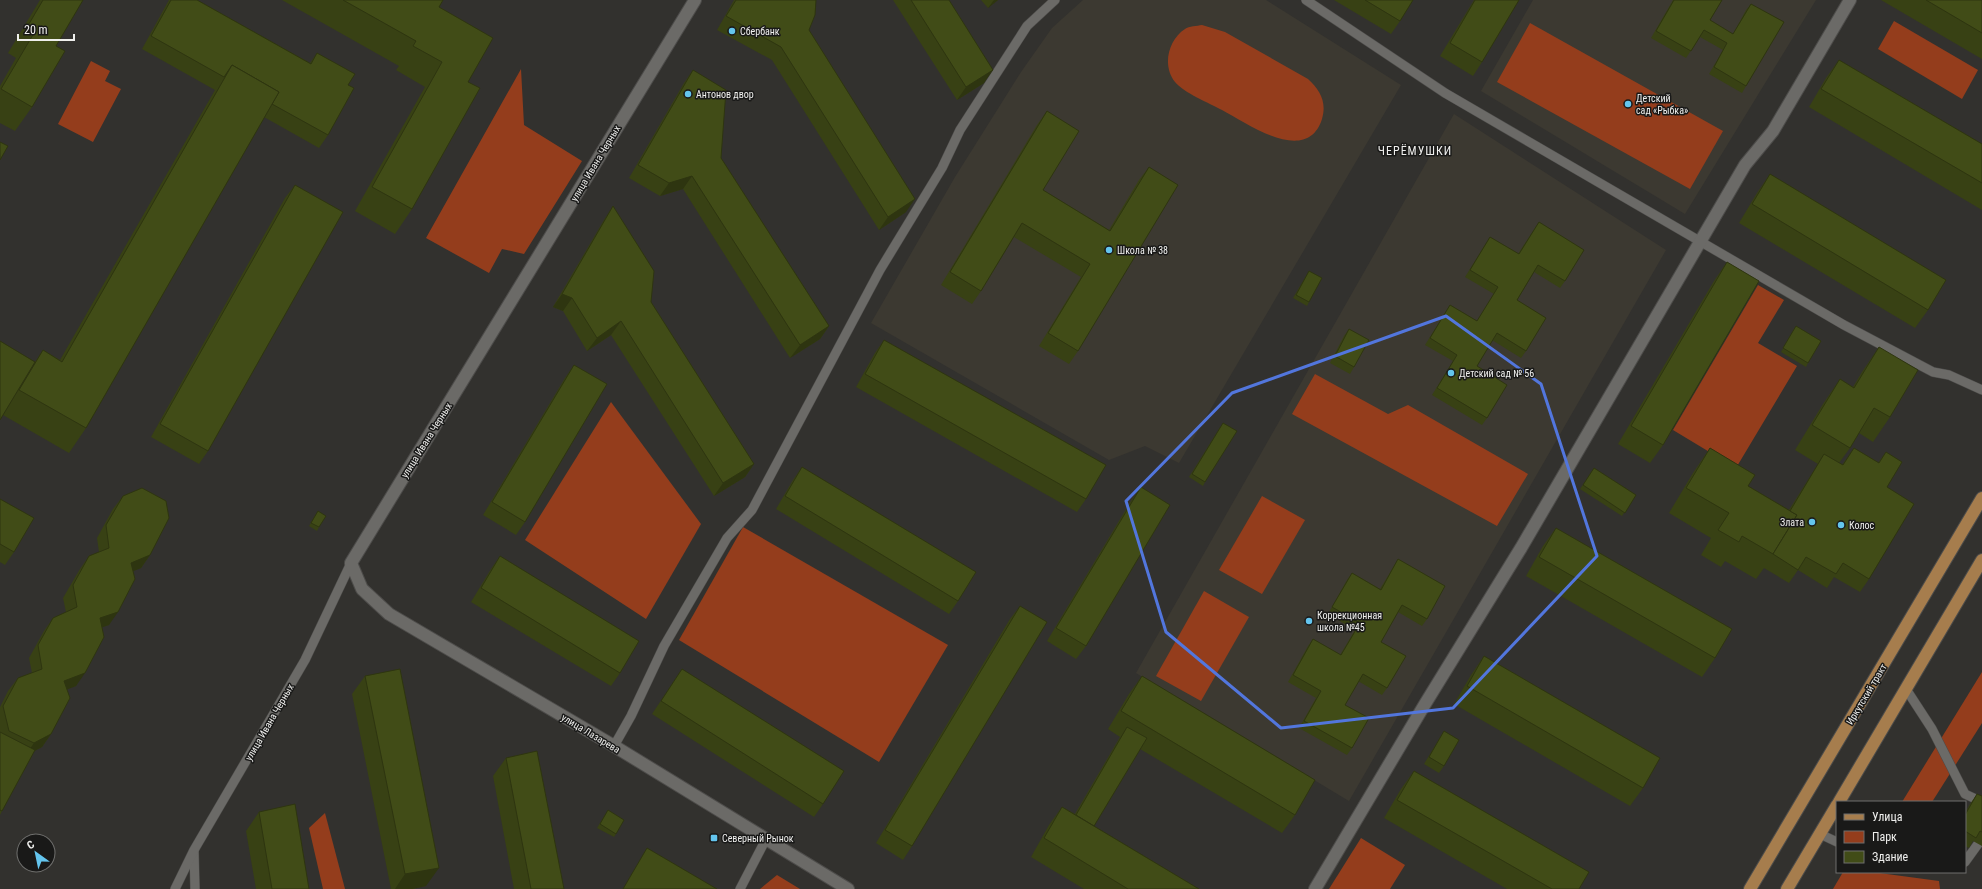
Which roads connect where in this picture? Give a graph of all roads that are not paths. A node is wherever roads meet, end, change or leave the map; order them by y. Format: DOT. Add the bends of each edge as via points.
graph roads {
  1 [pos="695,0"];
  2 [pos="1055,0"];
  3 [pos="1306,0"];
  4 [pos="1850,0"];
  5 [pos="1701,240"];
  6 [pos="1982,390"];
  7 [pos="1982,498"];
  8 [pos="1982,560"];
  9 [pos="351,563"];
  10 [pos="1906,689"];
  11 [pos="614,746"];
  12 [pos="1840,801"];
  13 [pos="1982,802"];
  14 [pos="1836,807"];
  15 [pos="1820,834"];
  16 [pos="766,839"];
  17 [pos="1836,842"];
  18 [pos="1978,844"];
  19 [pos="194,850"];
  20 [pos="1966,861"];
  21 [pos="175,889"];
  22 [pos="195,889"];
  23 [pos="740,889"];
  24 [pos="848,889"];
  25 [pos="1315,889"];
  26 [pos="1750,889"];
  27 [pos="1787,889"];
  1 -- 9 [label="street, улица Ивана Черных"];
  2 -- 11 [label="lane" via="1027,26 960,130 942,168 880,270 752,510 728,538 664,646 632,716"];
  3 -- 5 [label="lane" via="1445,93"];
  4 -- 5 [label="street" via="1773,131 1745,165"];
  5 -- 6 [label="lane" via="1844,325 1933,372 1949,375"];
  5 -- 25 [label="street" via="1508,570"];
  7 -- 26 [label="main road, Иркутский тракт"];
  8 -- 10 [label="main road"];
  9 -- 11 [label="street, улица Лазарева" via="362,590 389,614"];
  9 -- 19 [label="lane, улица Ивана Черных" via="305,660"];
  10 -- 12 [label="main road"];
  10 -- 13 [label="lane" via="1932,729 1965,794"];
  11 -- 16 [label="street, улица Лазарева"];
  14 -- 15 [label="main road"];
  15 -- 17 [label="lane"];
  15 -- 27 [label="main road"];
  16 -- 23 [label="lane"];
  16 -- 24 [label="street, улица Лазарева"];
  18 -- 20 [label="lane"];
  19 -- 21 [label="lane, улица Ивана Черных"];
  19 -- 22 [label="lane"];
}
